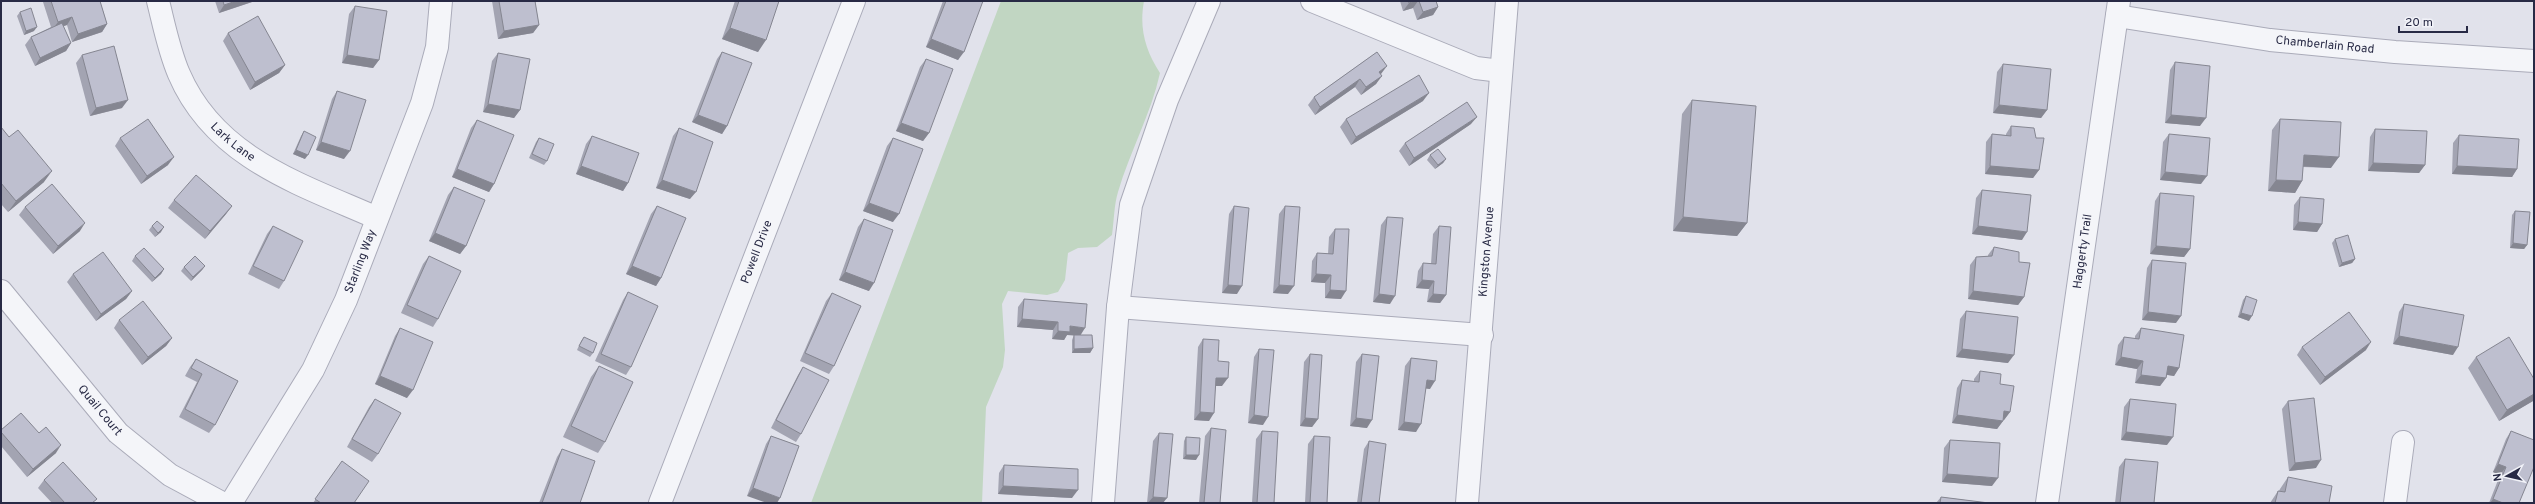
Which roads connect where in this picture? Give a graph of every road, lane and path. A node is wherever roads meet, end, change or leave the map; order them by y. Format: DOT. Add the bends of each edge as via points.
graph roads {
  1 [pos="158,1"];
  2 [pos="441,1"];
  3 [pos="854,1"];
  4 [pos="1209,1"];
  5 [pos="1312,1"];
  6 [pos="1507,1"];
  7 [pos="2118,8"];
  8 [pos="2534,60"];
  9 [pos="1501,71"];
  10 [pos="378,218"];
  11 [pos="1,291"];
  12 [pos="1118,307"];
  13 [pos="1482,335"];
  14 [pos="2403,442"];
  15 [pos="222,503"];
  16 [pos="231,503"];
  17 [pos="660,503"];
  18 [pos="1103,503"];
  19 [pos="1467,503"];
  20 [pos="2047,503"];
  21 [pos="2395,503"];
  1 -- 10 [label="street, Lark Lane" via="179,74 199,109 222,136 257,163"];
  2 -- 10 [label="street, Starling Way" via="437,47 422,103"];
  3 -- 17 [label="street, Powell Drive"];
  4 -- 12 [label="street" via="1166,100 1131,205"];
  5 -- 9 [label="street" via="1476,68"];
  6 -- 9 [label="street, Kingston Avenue"];
  7 -- 8 [label="street, Chamberlain Road" via="2270,40 2395,52"];
  7 -- 20 [label="street, Haggerty Trail"];
  9 -- 13 [label="street, Kingston Avenue"];
  10 -- 16 [label="street, Starling Way" via="346,300 313,370"];
  11 -- 15 [label="street, Quail Court" via="118,433 170,475"];
  12 -- 13 [label="street"];
  12 -- 18 [label="street"];
  13 -- 19 [label="street, Kingston Avenue"];
  14 -- 21 [label="street"];
}
